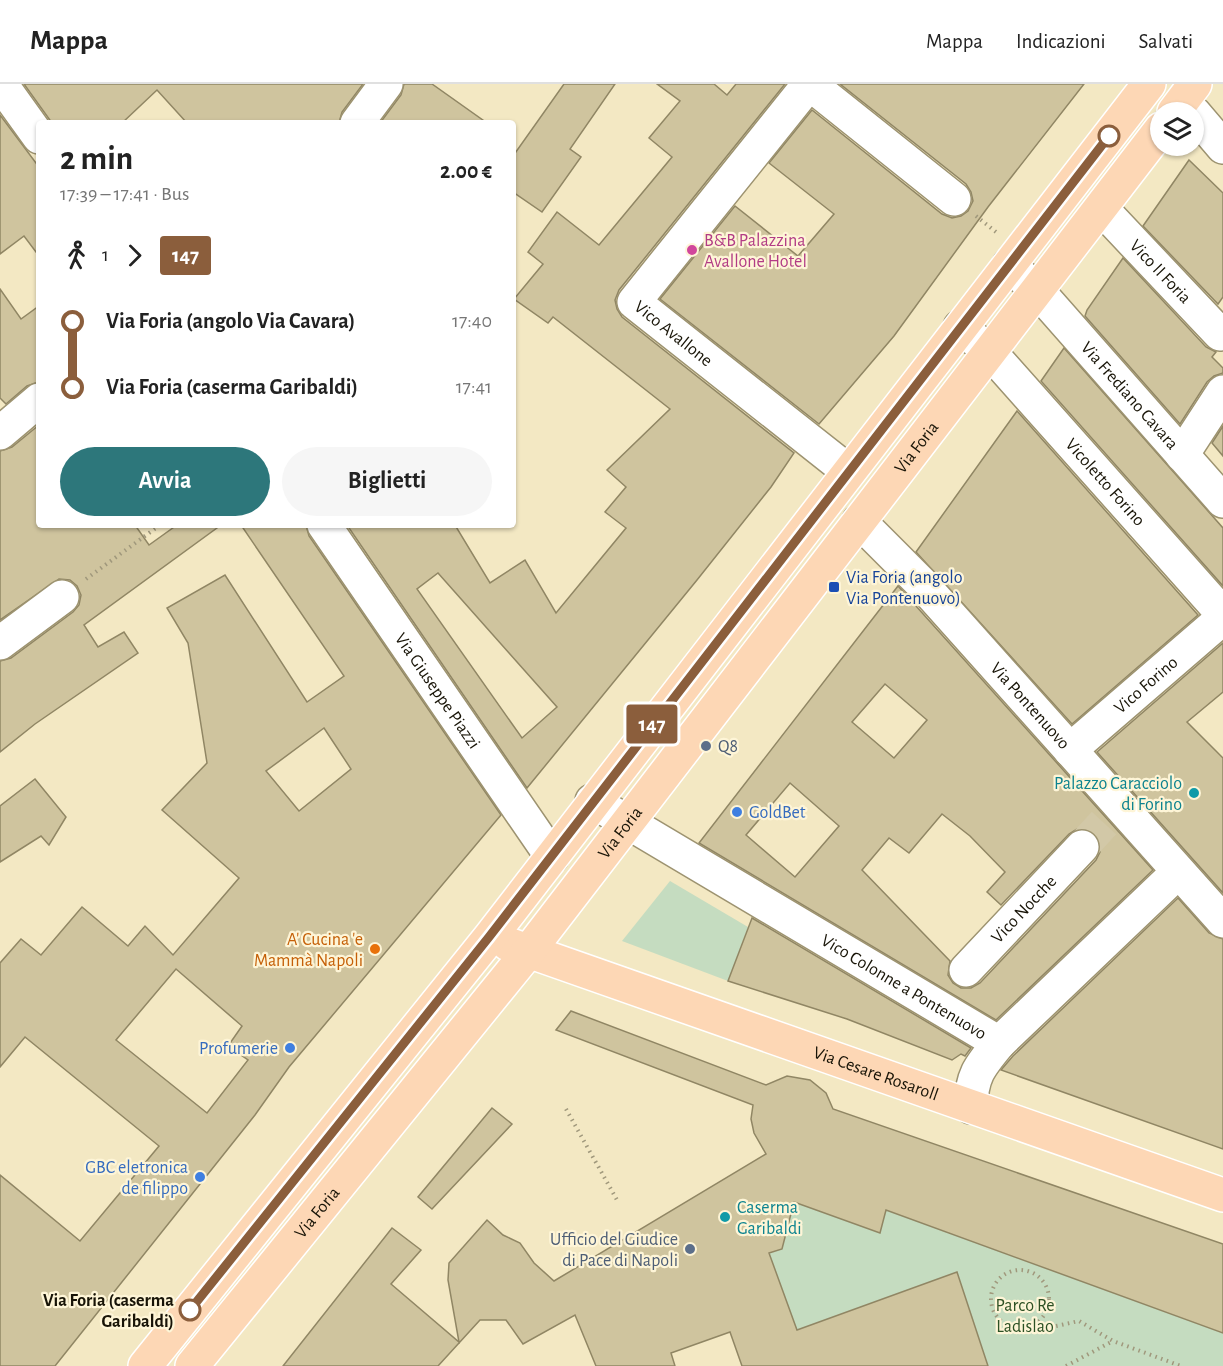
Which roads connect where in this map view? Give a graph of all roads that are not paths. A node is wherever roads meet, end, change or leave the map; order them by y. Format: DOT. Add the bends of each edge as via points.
graph roads {
  1 [pos="1,84"];
  2 [pos="386,84"];
  3 [pos="809,84"];
  4 [pos="1149,84"];
  5 [pos="359,120"];
  6 [pos="1204,124"];
  7 [pos="36,133"];
  8 [pos="1150,143"];
  9 [pos="1223,147"];
  10 [pos="954,199"];
  11 [pos="1101,208"];
  12 [pos="1015,258"];
  13 [pos="1037,290"];
  14 [pos="960,327"];
  15 [pos="1220,334"];
  16 [pos="989,351"];
  17 [pos="1223,392"];
  18 [pos="36,403"];
  19 [pos="0,433"];
  20 [pos="1182,454"];
  21 [pos="848,471"];
  22 [pos="1223,501"];
  23 [pos="859,521"];
  24 [pos="326,528"];
  25 [pos="62,597"];
  26 [pos="1223,614"];
  27 [pos="1223,618"];
  28 [pos="0,642"];
  29 [pos="1070,750"];
  30 [pos="592,801"];
  31 [pos="627,823"];
  32 [pos="1082,847"];
  33 [pos="552,856"];
  34 [pos="1178,872"];
  35 [pos="1223,921"];
  36 [pos="489,937"];
  37 [pos="528,952"];
  38 [pos="966,970"];
  39 [pos="999,1043"];
  40 [pos="971,1107"];
  41 [pos="1223,1195"];
  42 [pos="145,1366"];
  43 [pos="192,1366"];
  1 -- 7 [label="street"];
  2 -- 5 [label="street"];
  3 -- 10 [label="street"];
  3 -- 21 [label="street, Vico Avallone" via="634,302"];
  4 -- 12 [label="main road, Via Foria"];
  6 -- 9 [label="street"];
  8 -- 11 [label="main road, Via Foria"];
  11 -- 13 [label="main road, Via Foria"];
  11 -- 15 [label="street, Vico II Foria"];
  12 -- 13 [label="street"];
  12 -- 14 [label="main road, Via Foria"];
  13 -- 16 [label="main road, Via Foria"];
  13 -- 20 [label="street, Via Frediano Cavara"];
  14 -- 16 [label="street, Vicoletto Forino"];
  14 -- 21 [label="main road, Via Foria"];
  16 -- 23 [label="main road, Via Foria"];
  16 -- 26 [label="street, Vicoletto Forino"];
  17 -- 20 [label="street"];
  18 -- 19 [label="street"];
  20 -- 22 [label="street, Via Frediano Cavara"];
  21 -- 30 [label="main road, Via Foria"];
  23 -- 29 [label="street, Via Pontenuovo" via="922,584"];
  23 -- 31 [label="main road, Via Foria"];
  24 -- 33 [label="street, Via Giuseppe Piazzi"];
  25 -- 28 [label="street"];
  27 -- 29 [label="street, Vico Forino"];
  29 -- 34 [label="street, Via Pontenuovo" via="1112,815"];
  30 -- 31 [label="street, Vico Colonne a Pontenuovo"];
  30 -- 33 [label="main road, Via Foria"];
  31 -- 37 [label="main road, Via Foria"];
  31 -- 39 [label="street, Vico Colonne a Pontenuovo"];
  32 -- 38 [label="street, Vico Nocche"];
  33 -- 36 [label="main road, Via Foria"];
  34 -- 35 [label="street, Via Pontenuovo"];
  34 -- 39 [label="street, Vico Colonne a Pontenuovo"];
  36 -- 37 [label="main road, Via Cesare Rosaroll"];
  36 -- 42 [label="main road, Via Foria"];
  37 -- 40 [label="main road, Via Cesare Rosaroll"];
  37 -- 43 [label="main road, Via Foria"];
  39 -- 40 [label="street" via="977,1071 971,1087"];
  40 -- 41 [label="main road, Via Cesare Rosaroll"];
}
